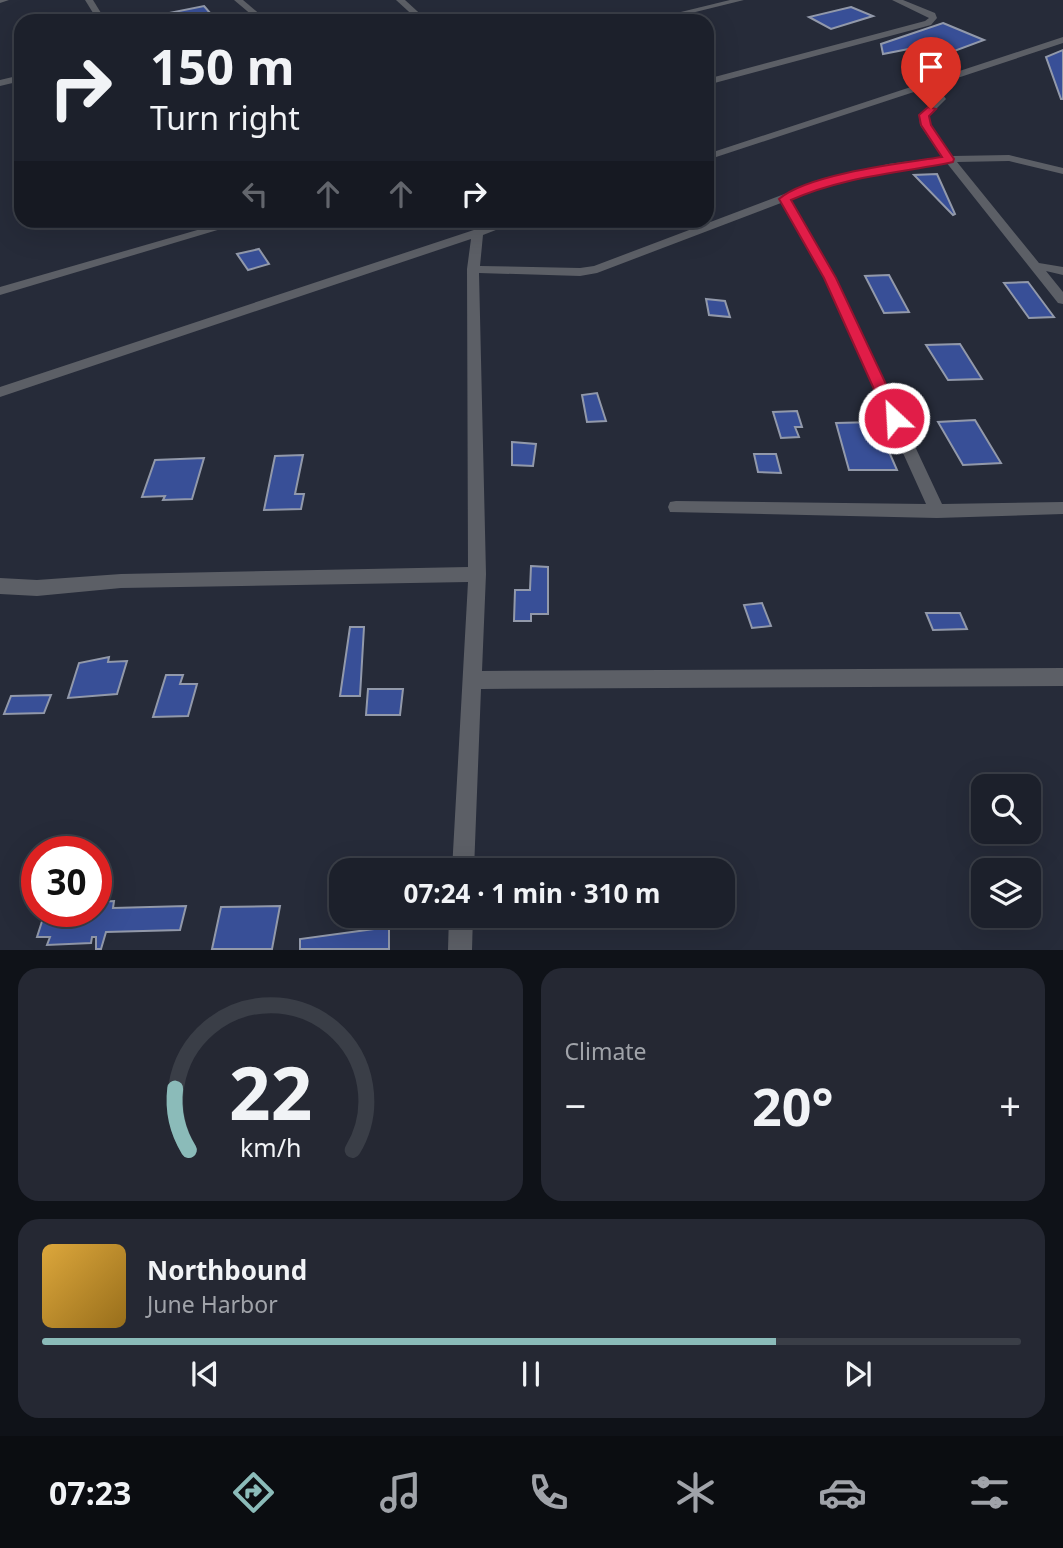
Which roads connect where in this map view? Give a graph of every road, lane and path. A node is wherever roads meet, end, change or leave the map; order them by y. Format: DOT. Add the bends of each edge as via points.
graph roads {
  1 [pos="5,0"];
  2 [pos="238,0"];
  3 [pos="400,0"];
  4 [pos="740,0"];
  5 [pos="896,0"];
  6 [pos="0,1"];
  7 [pos="255,14"];
  8 [pos="416,14"];
  9 [pos="679,14"];
  10 [pos="1063,40"];
  11 [pos="714,80"];
  12 [pos="930,82"];
  13 [pos="714,155"];
  14 [pos="949,159"];
  15 [pos="1063,172"];
  16 [pos="784,199"];
  17 [pos="714,225"];
  18 [pos="220,228"];
  19 [pos="483,228"];
  20 [pos="707,228"];
  21 [pos="1038,266"];
  22 [pos="472,269"];
  23 [pos="1063,271"];
  24 [pos="0,291"];
  25 [pos="1063,300"];
  26 [pos="0,392"];
  27 [pos="676,508"];
  28 [pos="1063,508"];
  29 [pos="937,511"];
  30 [pos="477,574"];
  31 [pos="0,586"];
  32 [pos="1063,677"];
  33 [pos="471,680"];
  34 [pos="464,858"];
  35 [pos="461,928"];
  36 [pos="460,950"];
  1 -- 6 [label="street"];
  2 -- 7 [label="street"];
  3 -- 8 [label="street"];
  4 -- 9 [label="street"];
  5 -- 11 [label="street" via="933,19"];
  10 -- 12 [label="street"];
  12 -- 13 [label="street"];
  12 -- 14 [label="street" via="942,99 924,115 926,125"];
  14 -- 15 [label="street" via="1009,158"];
  14 -- 16 [label="street" via="864,172"];
  14 -- 21 [label="street"];
  16 -- 17 [label="street"];
  16 -- 29 [label="street" via="830,278"];
  18 -- 24 [label="street"];
  19 -- 22 [label="street"];
  19 -- 26 [label="street"];
  20 -- 22 [label="street" via="580,272"];
  21 -- 23 [label="street"];
  21 -- 25 [label="street"];
  22 -- 30 [label="street"];
  27 -- 29 [label="street"];
  28 -- 29 [label="street"];
  30 -- 31 [label="street"];
  30 -- 33 [label="street"];
  32 -- 33 [label="street"];
  33 -- 34 [label="street"];
  35 -- 36 [label="street"];
}
